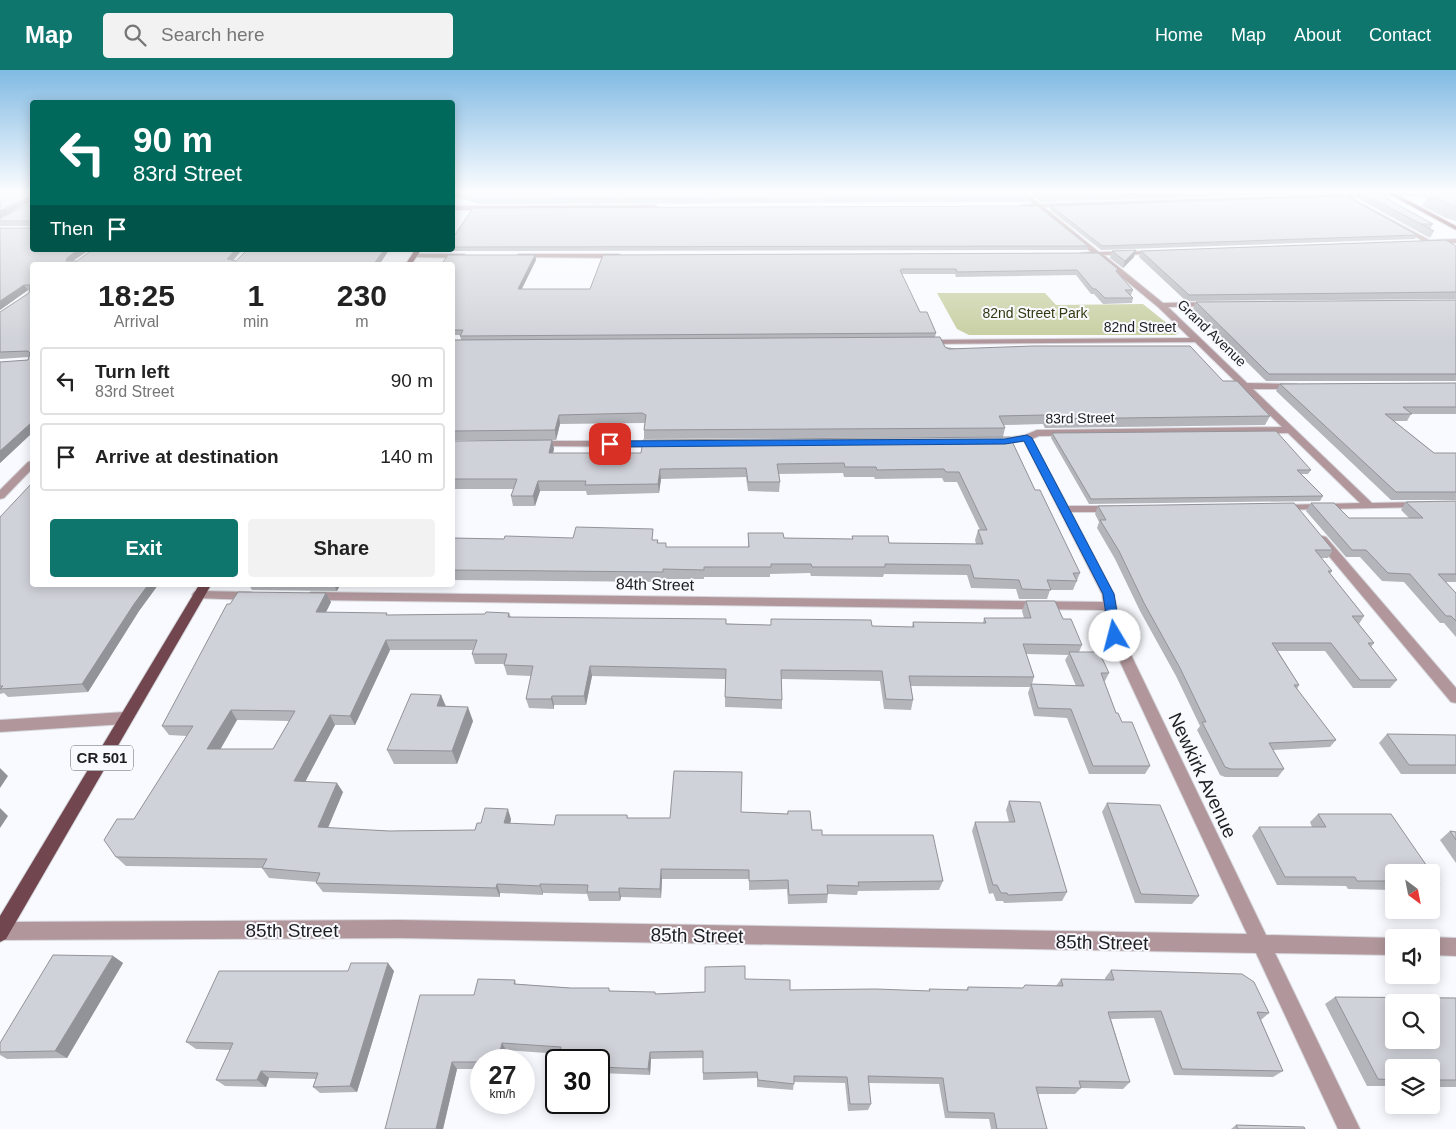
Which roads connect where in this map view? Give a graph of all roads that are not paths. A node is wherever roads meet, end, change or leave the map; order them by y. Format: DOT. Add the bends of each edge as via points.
graph roads {
  1 [pos="1085,242"];
  2 [pos="1164,252"];
  3 [pos="416,253"];
  4 [pos="1072,254"];
  5 [pos="1099,254"];
  6 [pos="468,256"];
  7 [pos="508,256"];
  8 [pos="626,256"];
  9 [pos="1220,304"];
  10 [pos="1161,305"];
  11 [pos="1199,340"];
  12 [pos="919,342"];
  13 [pos="1246,386"];
  14 [pos="1300,386"];
  15 [pos="1290,430"];
  16 [pos="1027,438"];
  17 [pos="985,442"];
  18 [pos="521,444"];
  19 [pos="669,444"];
  20 [pos="30,466"];
  21 [pos="0,496"];
  22 [pos="1437,505"];
  23 [pos="1369,506"];
  24 [pos="1265,508"];
  25 [pos="1295,508"];
  26 [pos="1066,509"];
  27 [pos="1125,509"];
  28 [pos="202,590"];
  29 [pos="259,596"];
  30 [pos="299,596"];
  31 [pos="1111,606"];
  32 [pos="1456,698"];
  33 [pos="126,718"];
  34 [pos="0,726"];
  35 [pos="0,932"];
  36 [pos="1261,944"];
  37 [pos="1385,946"];
  38 [pos="1440,946"];
  39 [pos="1456,947"];
  40 [pos="1349,1129"];
  1 -- 5 [label="street, Grand Avenue"];
  2 -- 5 [label="street"];
  3 -- 6 [label="street"];
  4 -- 5 [label="street"];
  5 -- 10 [label="street, Grand Avenue"];
  7 -- 8 [label="street"];
  9 -- 10 [label="street, 82nd Street"];
  10 -- 11 [label="street, Grand Avenue"];
  11 -- 12 [label="street, 82nd Street"];
  11 -- 13 [label="street, Grand Avenue"];
  13 -- 14 [label="street"];
  13 -- 15 [label="street, Grand Avenue"];
  15 -- 16 [label="street, 83rd Street" via="1037,433"];
  15 -- 23 [label="street, Grand Avenue"];
  16 -- 17 [label="street, 83rd Street"];
  16 -- 26 [label="street, Newkirk Avenue"];
  18 -- 19 [label="street"];
  20 -- 21 [label="street"];
  22 -- 23 [label="street"];
  23 -- 25 [label="street"];
  24 -- 25 [label="street"];
  25 -- 32 [label="street"];
  26 -- 27 [label="street"];
  26 -- 31 [label="street, Newkirk Avenue"];
  28 -- 29 [label="street"];
  28 -- 33 [label="main road, CR 501"];
  30 -- 31 [label="street, 84th Street"];
  31 -- 36 [label="street, Newkirk Avenue" via="1115,636"];
  33 -- 34 [label="street"];
  33 -- 35 [label="main road, CR 501"];
  35 -- 36 [label="street, 85th Street" via="400,929"];
  36 -- 37 [label="street, 85th Street"];
  36 -- 40 [label="street, Newkirk Avenue"];
  38 -- 39 [label="street"];
}
